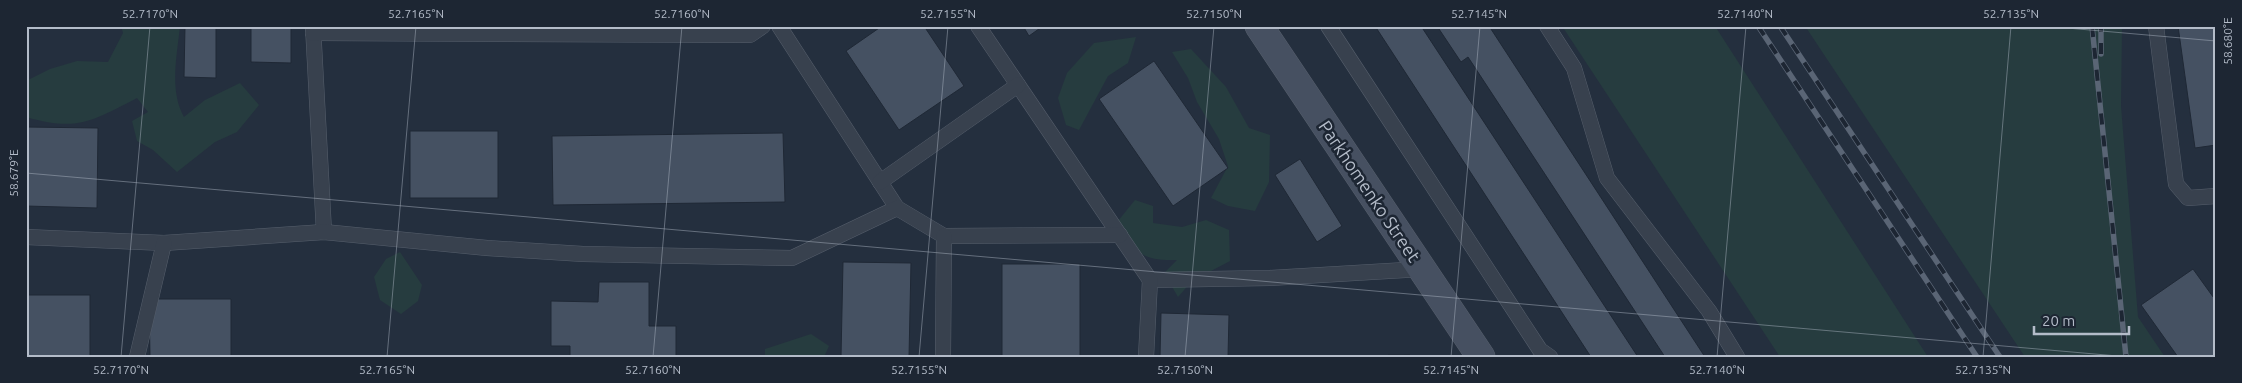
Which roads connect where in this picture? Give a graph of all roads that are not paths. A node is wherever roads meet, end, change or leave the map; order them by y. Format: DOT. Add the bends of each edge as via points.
graph roads {
  1 [pos="763,26"];
  2 [pos="780,26"];
  3 [pos="978,26"];
  4 [pos="1259,26"];
  5 [pos="1328,26"];
  6 [pos="1547,26"];
  7 [pos="2156,26"];
  8 [pos="313,30"];
  9 [pos="1018,85"];
  10 [pos="880,182"];
  11 [pos="2216,196"];
  12 [pos="897,208"];
  13 [pos="324,232"];
  14 [pos="1120,235"];
  15 [pos="26,236"];
  16 [pos="944,236"];
  17 [pos="164,243"];
  18 [pos="1422,269"];
  19 [pos="1150,280"];
  20 [pos="137,357"];
  21 [pos="943,357"];
  22 [pos="1146,357"];
  23 [pos="1481,357"];
  24 [pos="1550,357"];
  25 [pos="1737,357"];
  1 -- 8 [label="lane" via="750,36"];
  2 -- 10 [label="lane"];
  3 -- 9 [label="lane"];
  4 -- 18 [label="main road, Parkhomenko Street"];
  5 -- 24 [label="lane" via="1540,350"];
  6 -- 25 [label="lane" via="1574,68 1607,178 1709,311"];
  7 -- 11 [label="lane" via="2176,184 2188,198"];
  8 -- 13 [label="lane"];
  9 -- 10 [label="lane"];
  9 -- 14 [label="lane"];
  10 -- 12 [label="lane"];
  12 -- 13 [label="lane" via="792,258 583,254"];
  12 -- 16 [label="lane"];
  13 -- 17 [label="lane"];
  14 -- 16 [label="lane"];
  14 -- 19 [label="lane"];
  15 -- 17 [label="lane"];
  16 -- 21 [label="lane"];
  17 -- 20 [label="lane"];
  18 -- 19 [label="lane" via="1270,278"];
  18 -- 23 [label="main road, Parkhomenko Street"];
  19 -- 22 [label="lane"];
}
